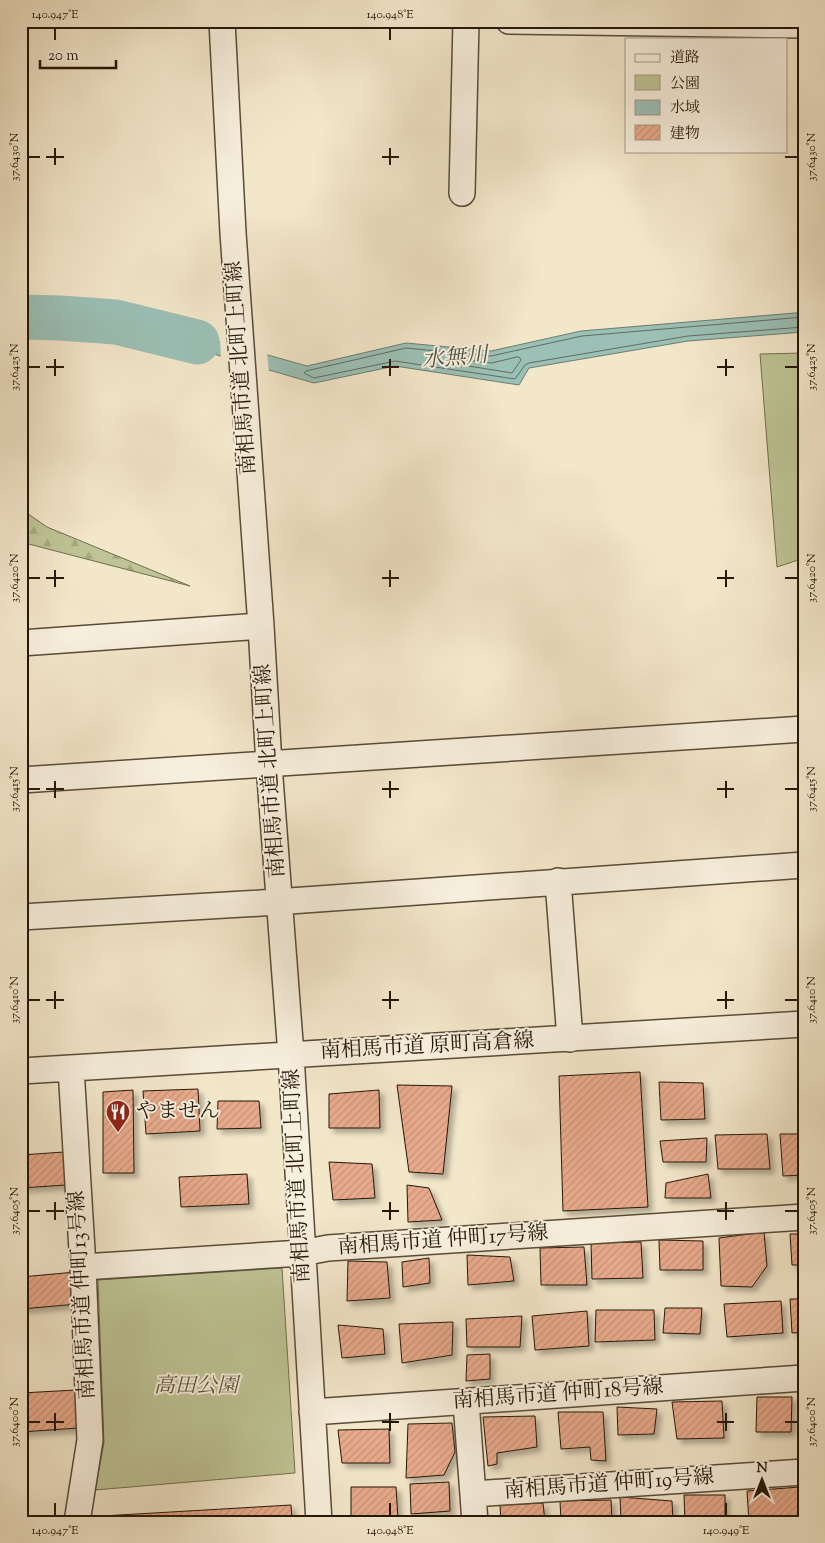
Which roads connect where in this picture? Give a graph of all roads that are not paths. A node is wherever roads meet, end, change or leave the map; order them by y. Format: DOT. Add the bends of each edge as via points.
graph roads {
  1 [pos="222,21"];
  2 [pos="466,21"];
  3 [pos="509,21"];
  4 [pos="804,25"];
  5 [pos="462,193"];
  6 [pos="260,616"];
  7 [pos="21,643"];
  8 [pos="804,729"];
  9 [pos="269,765"];
  10 [pos="21,780"];
  11 [pos="804,865"];
  12 [pos="558,881"];
  13 [pos="280,902"];
  14 [pos="21,917"];
  15 [pos="804,1024"];
  16 [pos="570,1039"];
  17 [pos="291,1055"];
  18 [pos="71,1068"];
  19 [pos="21,1071"];
  20 [pos="804,1217"];
  21 [pos="302,1253"];
  22 [pos="83,1267"];
  23 [pos="804,1378"];
  24 [pos="466,1402"];
  25 [pos="312,1412"];
  26 [pos="804,1472"];
  27 [pos="474,1494"];
  28 [pos="77,1522"];
  29 [pos="319,1522"];
  30 [pos="476,1522"];
  1 -- 6 [label="street, 南相馬市道 北町上町線" via="233,233"];
  2 -- 5 [label="street"];
  3 -- 4 [label="street"];
  6 -- 7 [label="street"];
  6 -- 9 [label="street, 南相馬市道 北町上町線"];
  8 -- 9 [label="street"];
  9 -- 10 [label="street"];
  9 -- 13 [label="street, 南相馬市道 北町上町線"];
  11 -- 12 [label="street"];
  12 -- 13 [label="street"];
  12 -- 16 [label="street"];
  13 -- 14 [label="street"];
  13 -- 17 [label="street, 南相馬市道 北町上町線"];
  15 -- 16 [label="street, 南相馬市道 原町高倉線"];
  16 -- 17 [label="street, 南相馬市道 原町高倉線"];
  17 -- 18 [label="street, 南相馬市道 原町高倉線"];
  17 -- 21 [label="street, 南相馬市道 北町上町線"];
  18 -- 19 [label="street, 南相馬市道 原町高倉線"];
  18 -- 22 [label="street, 南相馬市道 仲町13号線"];
  20 -- 21 [label="street, 南相馬市道 仲町17号線" via="328,1248"];
  21 -- 22 [label="street, 南相馬市道 仲町17号線"];
  21 -- 25 [label="street, 南相馬市道 北町上町線"];
  22 -- 28 [label="street, 南相馬市道 仲町13号線" via="90,1440"];
  23 -- 24 [label="street, 南相馬市道 仲町18号線"];
  24 -- 25 [label="street, 南相馬市道 仲町18号線"];
  24 -- 27 [label="street"];
  25 -- 29 [label="street, 南相馬市道 北町上町線"];
  26 -- 27 [label="street, 南相馬市道 仲町19号線"];
  27 -- 30 [label="street"];
}
